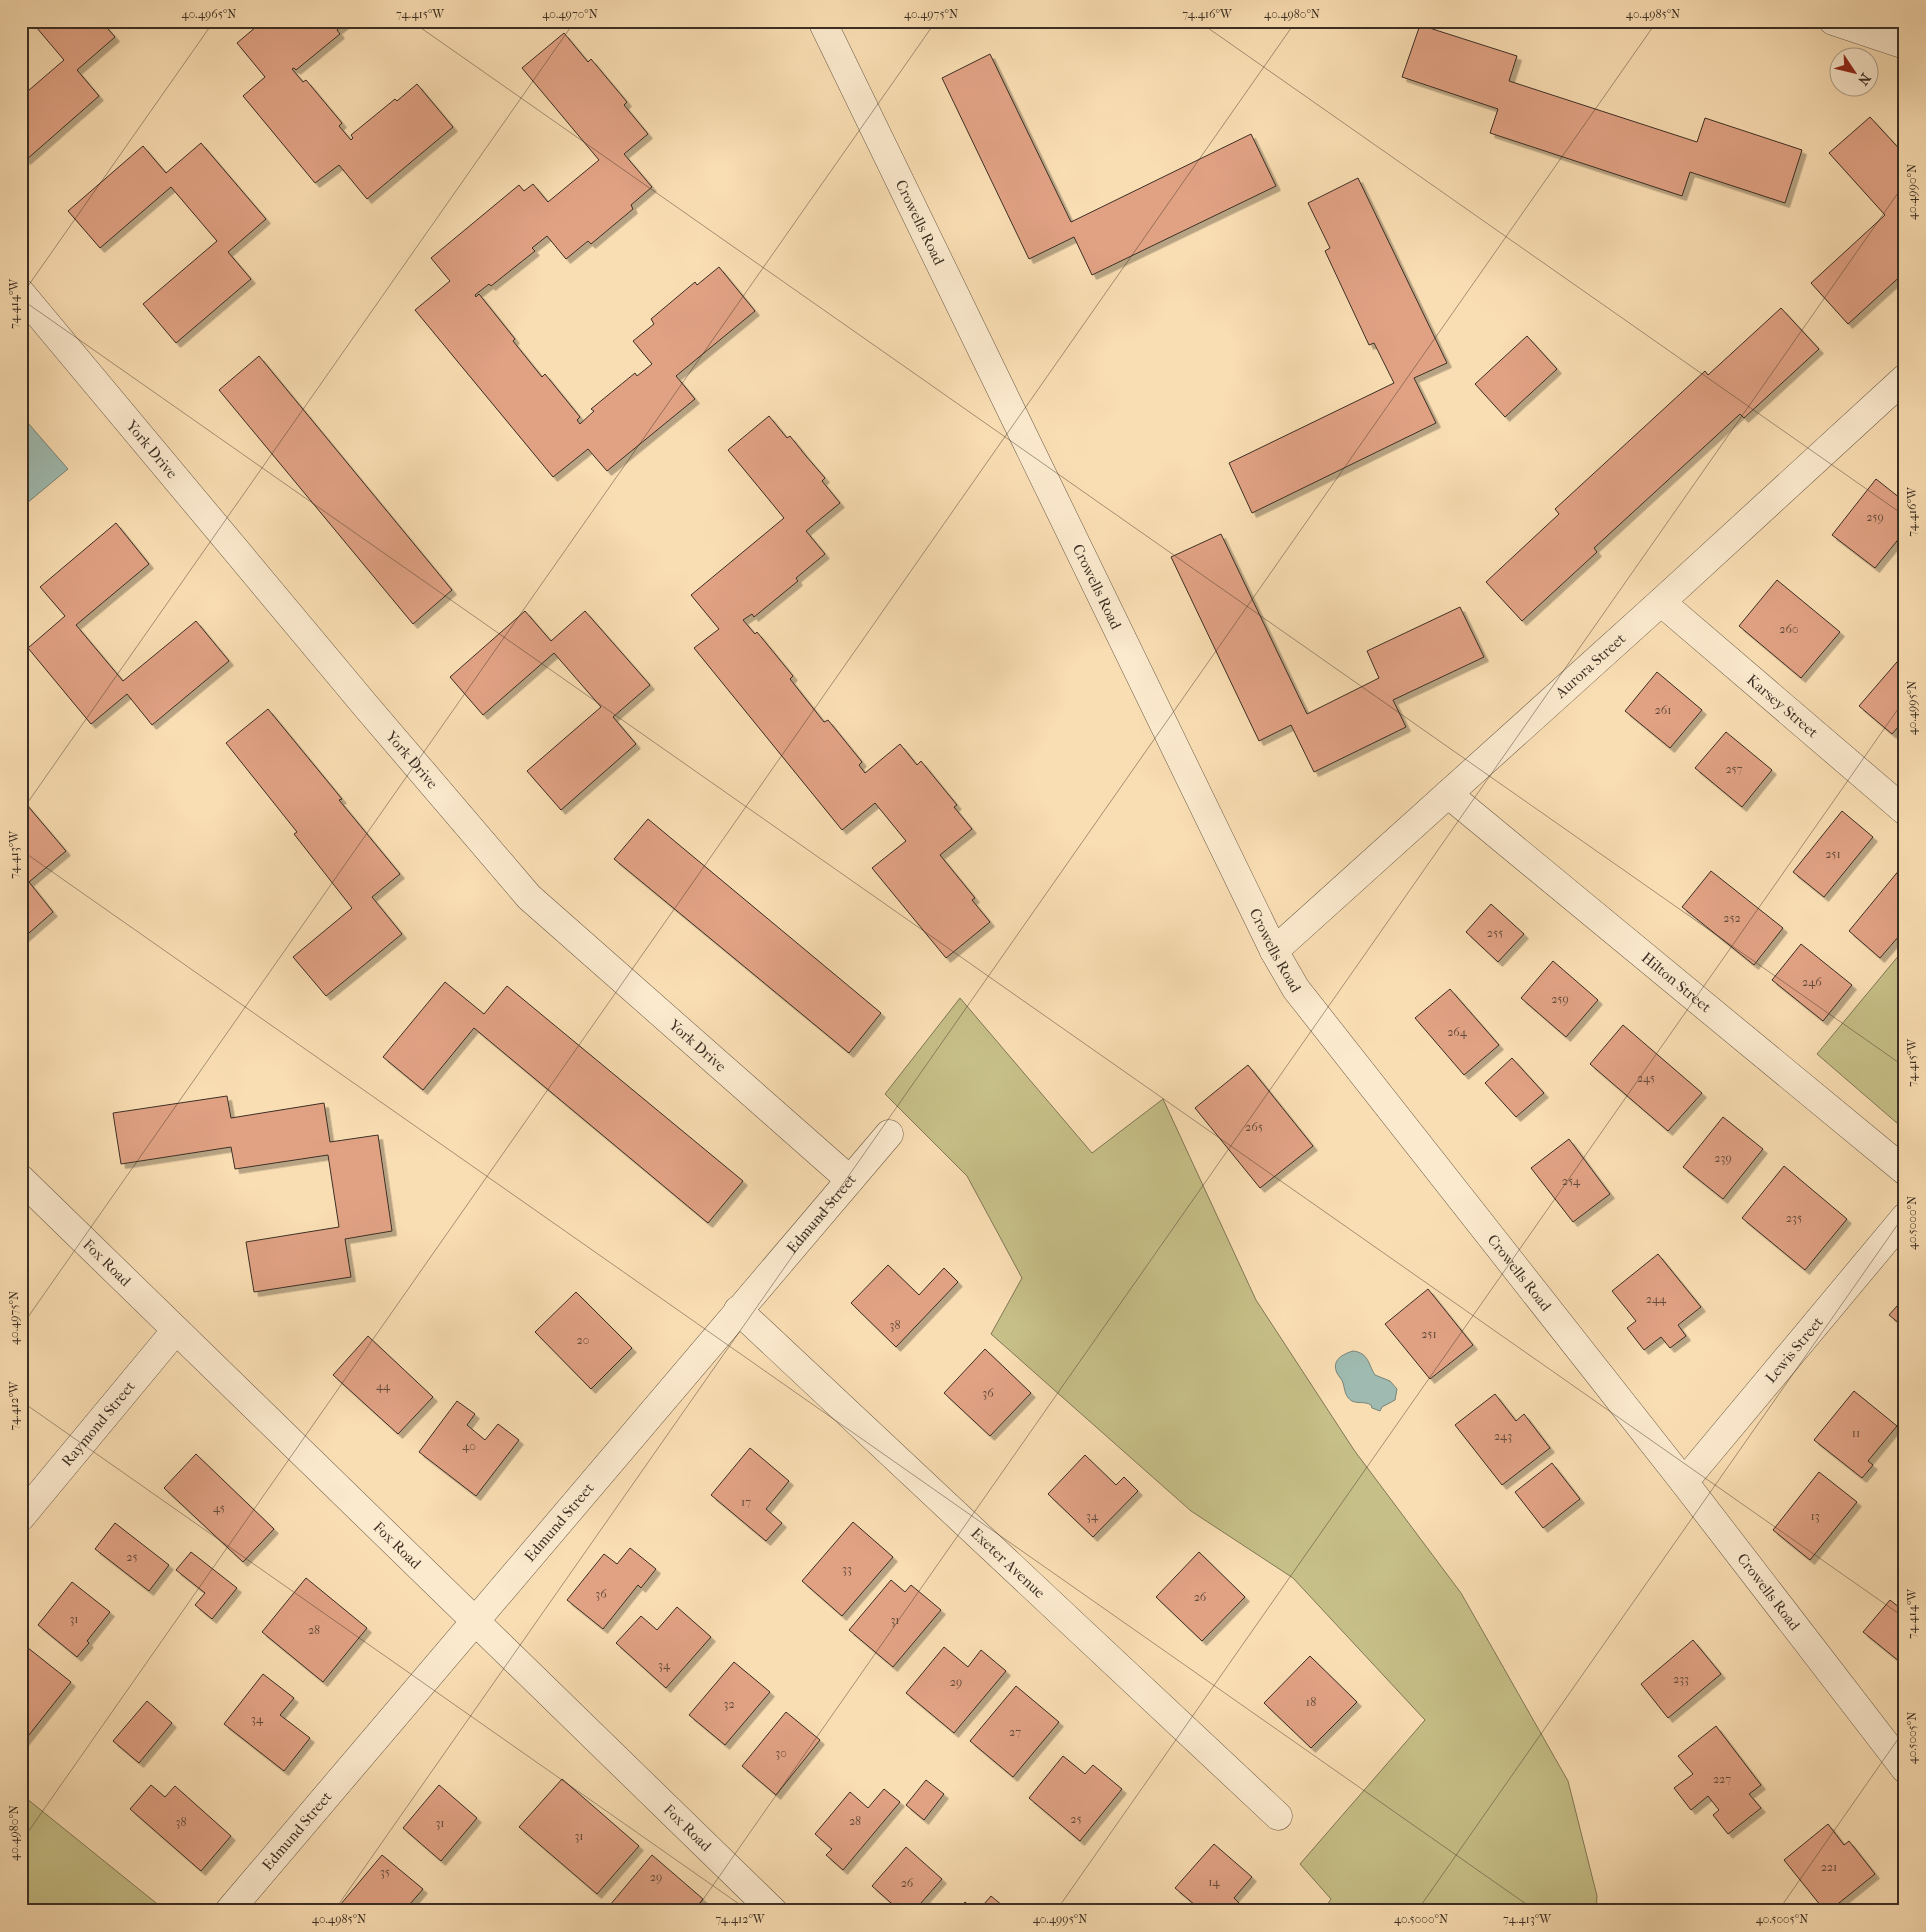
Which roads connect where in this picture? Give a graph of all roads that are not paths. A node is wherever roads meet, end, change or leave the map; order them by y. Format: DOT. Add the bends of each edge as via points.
graph roads {
  1 [pos="822,21"];
  2 [pos="1833,21"];
  3 [pos="1905,45"];
  4 [pos="21,292"];
  5 [pos="1899,394"];
  6 [pos="1661,602"];
  7 [pos="1448,794"];
  8 [pos="1905,810"];
  9 [pos="1274,952"];
  10 [pos="889,1134"];
  11 [pos="1905,1171"];
  12 [pos="21,1179"];
  13 [pos="850,1180"];
  14 [pos="1905,1217"];
  15 [pos="738,1310"];
  16 [pos="176,1330"];
  17 [pos="1684,1482"];
  18 [pos="21,1517"];
  19 [pos="475,1621"];
  20 [pos="1905,1769"];
  21 [pos="1278,1816"];
  22 [pos="766,1908"];
  23 [pos="230,1911"];
  1 -- 9 [label="street, Crowells Road"];
  2 -- 3 [label="street"];
  4 -- 13 [label="street, York Drive" via="529,897"];
  5 -- 6 [label="street, Aurora Street"];
  6 -- 7 [label="street, Aurora Street"];
  6 -- 8 [label="street, Karsey Street"];
  7 -- 9 [label="street, Aurora Street"];
  7 -- 11 [label="street, Hilton Street"];
  9 -- 17 [label="street, Crowells Road" via="1296,989"];
  10 -- 13 [label="street, Edmund Street"];
  12 -- 16 [label="street, Fox Road"];
  13 -- 15 [label="street, Edmund Street"];
  14 -- 17 [label="street, Lewis Street"];
  15 -- 19 [label="street, Edmund Street"];
  15 -- 21 [label="street, Exeter Avenue"];
  16 -- 18 [label="street, Raymond Street"];
  16 -- 19 [label="street, Fox Road"];
  17 -- 20 [label="street, Crowells Road"];
  19 -- 22 [label="street, Fox Road"];
  19 -- 23 [label="street, Edmund Street"];
}
